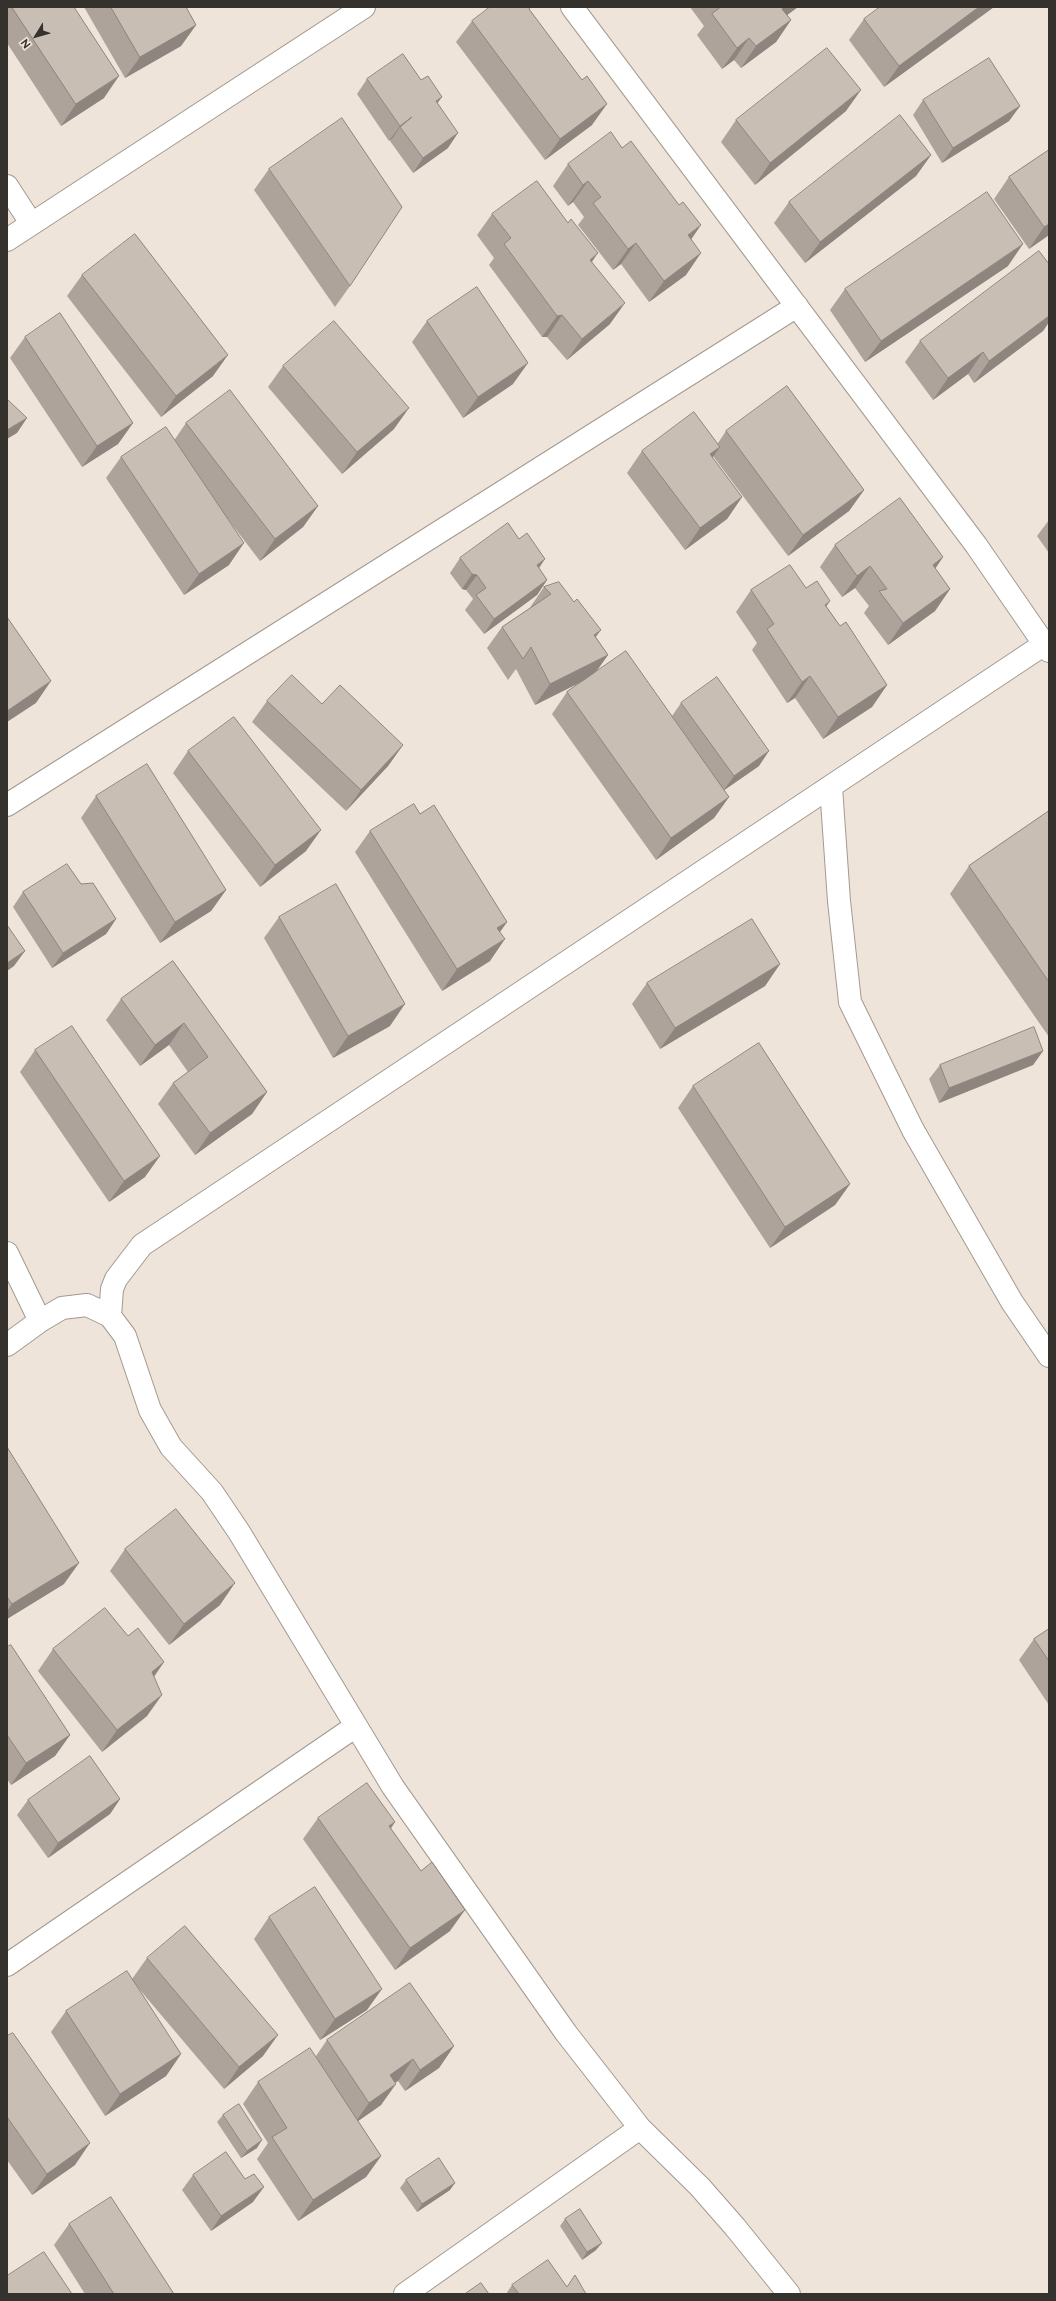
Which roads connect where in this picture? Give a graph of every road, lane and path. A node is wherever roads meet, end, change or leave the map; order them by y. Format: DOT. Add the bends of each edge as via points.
graph roads {
  1 [pos="364,7"];
  2 [pos="572,7"];
  3 [pos="7,186"];
  4 [pos="31,223"];
  5 [pos="7,240"];
  6 [pos="797,306"];
  7 [pos="1046,648"];
  8 [pos="831,787"];
  9 [pos="7,805"];
  10 [pos="7,1253"];
  11 [pos="110,1316"];
  12 [pos="40,1321"];
  13 [pos="7,1345"];
  14 [pos="1049,1356"];
  15 [pos="356,1726"];
  16 [pos="7,1965"];
  17 [pos="640,2128"];
  18 [pos="405,2294"];
  19 [pos="789,2294"];
  1 -- 4 [label="street"];
  2 -- 6 [label="street"];
  3 -- 4 [label="street"];
  4 -- 5 [label="street"];
  6 -- 7 [label="street" via="976,545"];
  6 -- 9 [label="street"];
  7 -- 8 [label="street"];
  8 -- 11 [label="street" via="142,1246 116,1279 112,1289"];
  8 -- 14 [label="street" via="839,901 850,1002 913,1130 1012,1302"];
  10 -- 12 [label="street"];
  11 -- 12 [label="street" via="87,1306 62,1308"];
  11 -- 15 [label="street" via="125,1336 150,1410 172,1447 212,1492 239,1532"];
  12 -- 13 [label="street"];
  15 -- 16 [label="street"];
  15 -- 17 [label="street" via="393,1787 561,2027"];
  17 -- 18 [label="street"];
  17 -- 19 [label="street" via="700,2187"];
}
